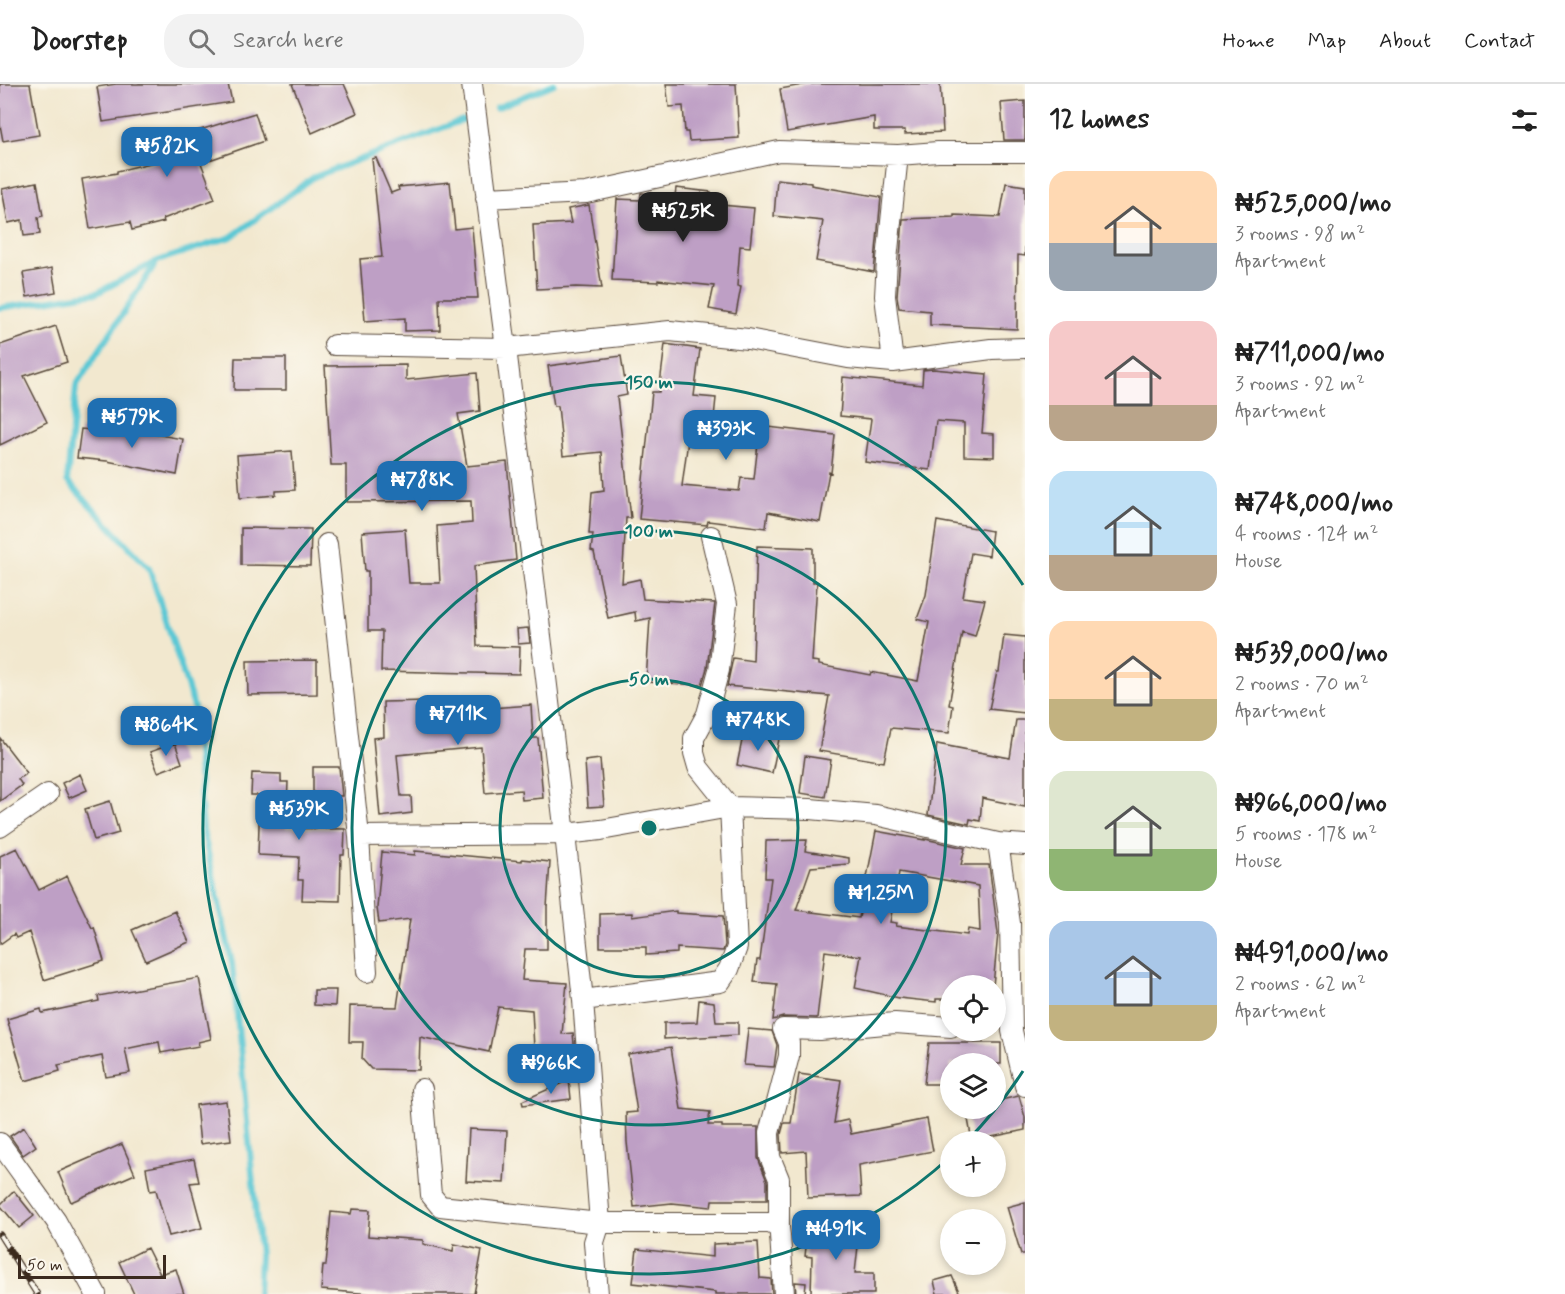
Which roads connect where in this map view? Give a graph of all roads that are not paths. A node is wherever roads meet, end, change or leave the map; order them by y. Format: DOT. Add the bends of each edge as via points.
graph roads {
  1 [pos="471,84"];
  2 [pos="1025,152"];
  3 [pos="898,155"];
  4 [pos="486,198"];
  5 [pos="334,345"];
  6 [pos="506,348"];
  7 [pos="1025,348"];
  8 [pos="893,362"];
  9 [pos="711,536"];
  10 [pos="327,544"];
  11 [pos="48,794"];
  12 [pos="730,807"];
  13 [pos="0,827"];
  14 [pos="565,834"];
  15 [pos="359,836"];
  16 [pos="998,843"];
  17 [pos="1025,844"];
  18 [pos="367,972"];
  19 [pos="1006,994"];
  20 [pos="583,1000"];
  21 [pos="940,1026"];
  22 [pos="1006,1035"];
  23 [pos="1025,1086"];
  24 [pos="422,1089"];
  25 [pos="0,1143"];
  26 [pos="600,1223"];
  27 [pos="779,1228"];
  28 [pos="96,1294"];
  29 [pos="598,1294"];
  30 [pos="784,1294"];
  1 -- 4 [label="street"];
  2 -- 3 [label="street"];
  3 -- 4 [label="street" via="779,151 586,192"];
  3 -- 8 [label="street" via="885,296"];
  4 -- 6 [label="street"];
  5 -- 6 [label="street"];
  6 -- 8 [label="street" via="670,331"];
  6 -- 14 [label="street"];
  7 -- 8 [label="street"];
  9 -- 12 [label="street" via="727,604 718,670 708,714 694,738 694,753 698,767"];
  10 -- 15 [label="street"];
  11 -- 13 [label="street"];
  12 -- 14 [label="street"];
  12 -- 16 [label="street" via="876,815"];
  12 -- 20 [label="street" via="737,947 720,982"];
  14 -- 15 [label="street"];
  14 -- 20 [label="street"];
  15 -- 18 [label="street"];
  16 -- 17 [label="street"];
  16 -- 19 [label="street" via="1010,923"];
  20 -- 26 [label="street"];
  21 -- 27 [label="street" via="895,1023 783,1029 789,1056 769,1133 770,1157 779,1179"];
  22 -- 23 [label="street"];
  24 -- 26 [label="street" via="431,1195 440,1206"];
  25 -- 28 [label="street" via="56,1221"];
  26 -- 27 [label="street" via="770,1223"];
  26 -- 29 [label="street" via="594,1242"];
  27 -- 30 [label="street"];
}
